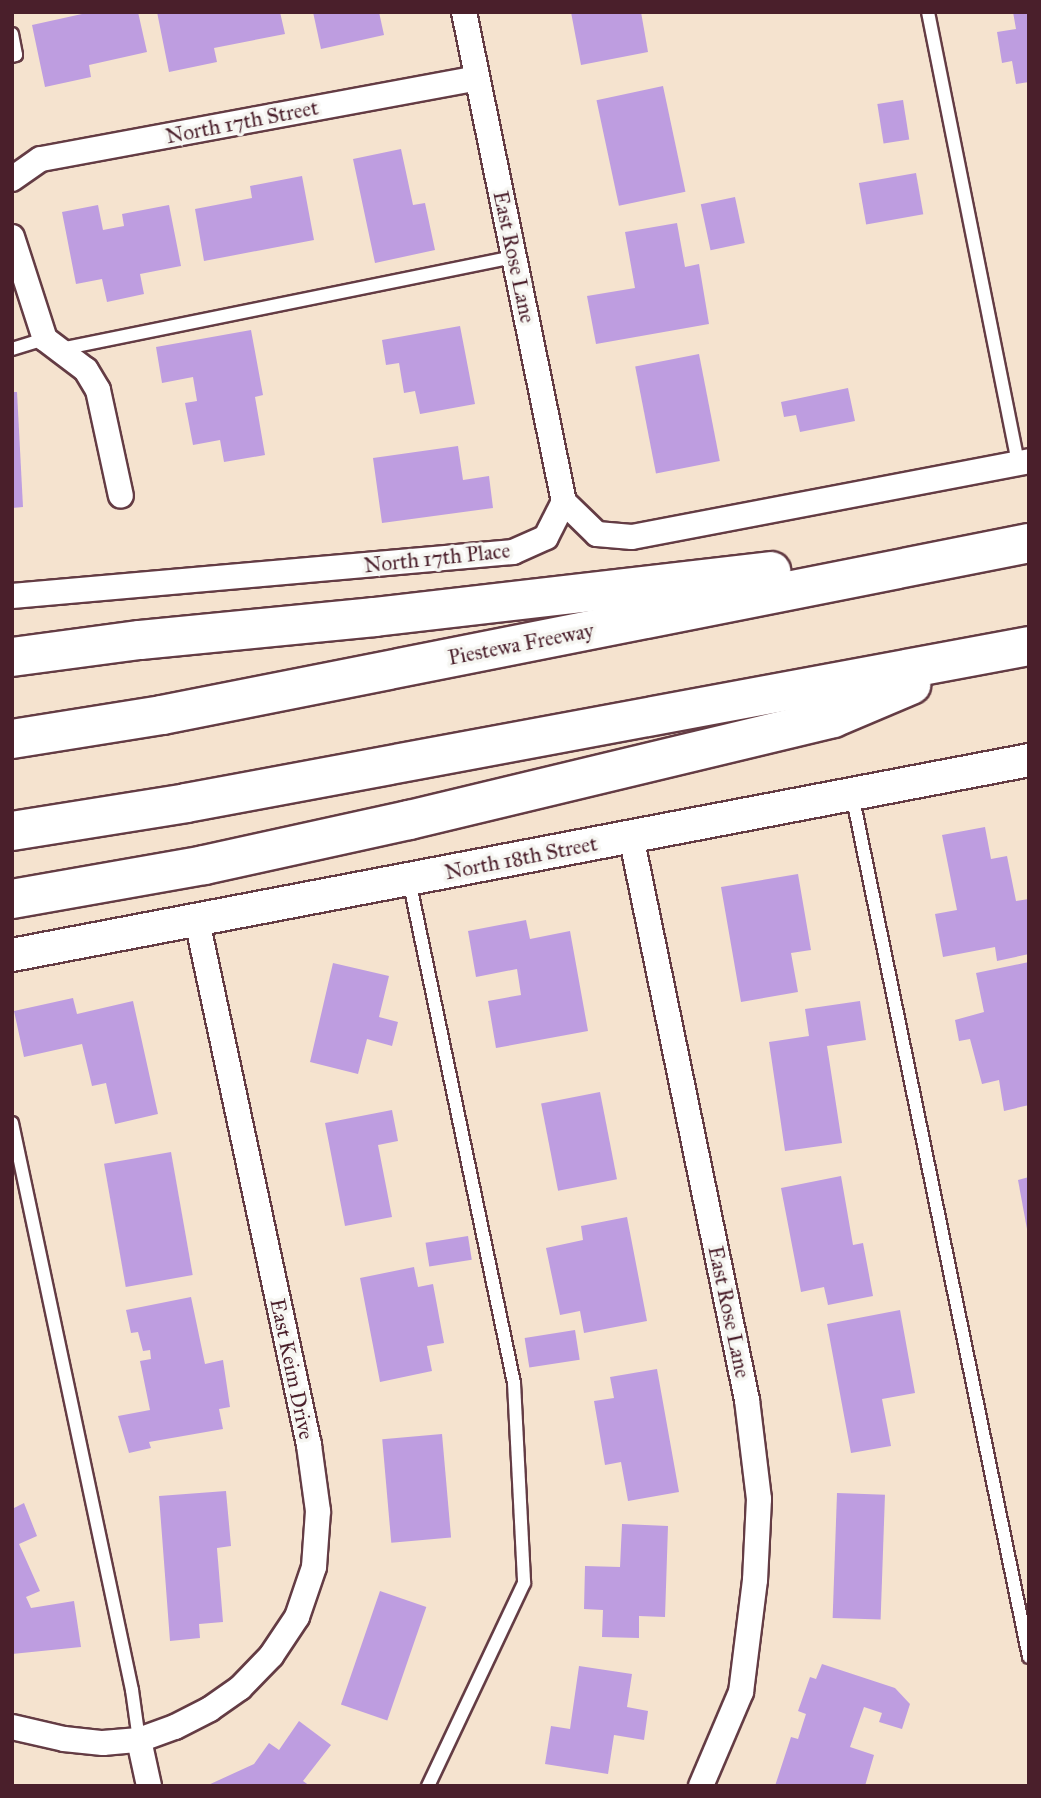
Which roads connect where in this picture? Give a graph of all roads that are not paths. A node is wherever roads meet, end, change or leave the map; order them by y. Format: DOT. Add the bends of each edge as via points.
graph roads {
  1 [pos="464,12"];
  2 [pos="929,12"];
  3 [pos="12,34"];
  4 [pos="12,56"];
  5 [pos="477,78"];
  6 [pos="12,179"];
  7 [pos="12,237"];
  8 [pos="514,257"];
  9 [pos="53,344"];
  10 [pos="12,349"];
  11 [pos="1023,462"];
  12 [pos="121,496"];
  13 [pos="564,502"];
  14 [pos="1029,542"];
  15 [pos="934,562"];
  16 [pos="12,596"];
  17 [pos="1029,646"];
  18 [pos="12,657"];
  19 [pos="976,657"];
  20 [pos="12,739"];
  21 [pos="1029,760"];
  22 [pos="852,794"];
  23 [pos="12,831"];
  24 [pos="631,836"];
  25 [pos="409,880"];
  26 [pos="12,899"];
  27 [pos="197,921"];
  28 [pos="12,955"];
  29 [pos="12,1123"];
  30 [pos="1029,1657"];
  31 [pos="12,1727"];
  32 [pos="139,1740"];
  33 [pos="149,1786"];
  34 [pos="428,1786"];
  35 [pos="701,1786"];
  1 -- 5 [label="street, East Rose Lane"];
  2 -- 11 [label="lane"];
  3 -- 4 [label="lane" via="16,55"];
  5 -- 6 [label="street, North 17th Street" via="41,159"];
  5 -- 8 [label="street, East Rose Lane"];
  7 -- 9 [label="street"];
  8 -- 9 [label="lane"];
  8 -- 13 [label="street, East Rose Lane"];
  9 -- 10 [label="lane"];
  9 -- 12 [label="street" via="86,370 98,390"];
  11 -- 13 [label="street" via="632,537 597,534"];
  13 -- 16 [label="street, North 17th Place" via="546,537 513,552"];
  14 -- 15 [label="highway, Piestewa Freeway"];
  15 -- 18 [label="highway" via="791,569"];
  15 -- 20 [label="highway, Piestewa Freeway" via="175,712"];
  17 -- 19 [label="highway"];
  19 -- 23 [label="highway"];
  19 -- 26 [label="highway" via="833,718 410,820 204,865"];
  21 -- 22 [label="street, North 18th Street"];
  22 -- 24 [label="street, North 18th Street"];
  22 -- 30 [label="lane"];
  24 -- 25 [label="street, North 18th Street"];
  24 -- 35 [label="street, East Rose Lane" via="747,1400 759,1499 755,1580 741,1692"];
  25 -- 27 [label="street, North 18th Street"];
  25 -- 34 [label="lane" via="514,1382 524,1583"];
  27 -- 28 [label="street, North 18th Street"];
  27 -- 32 [label="street, East Keim Drive" via="309,1445 318,1511 314,1567 297,1617 271,1656 240,1688 210,1709"];
  29 -- 32 [label="lane"];
  31 -- 32 [label="street, East Keim Drive" via="103,1744"];
  32 -- 33 [label="street"];
}
